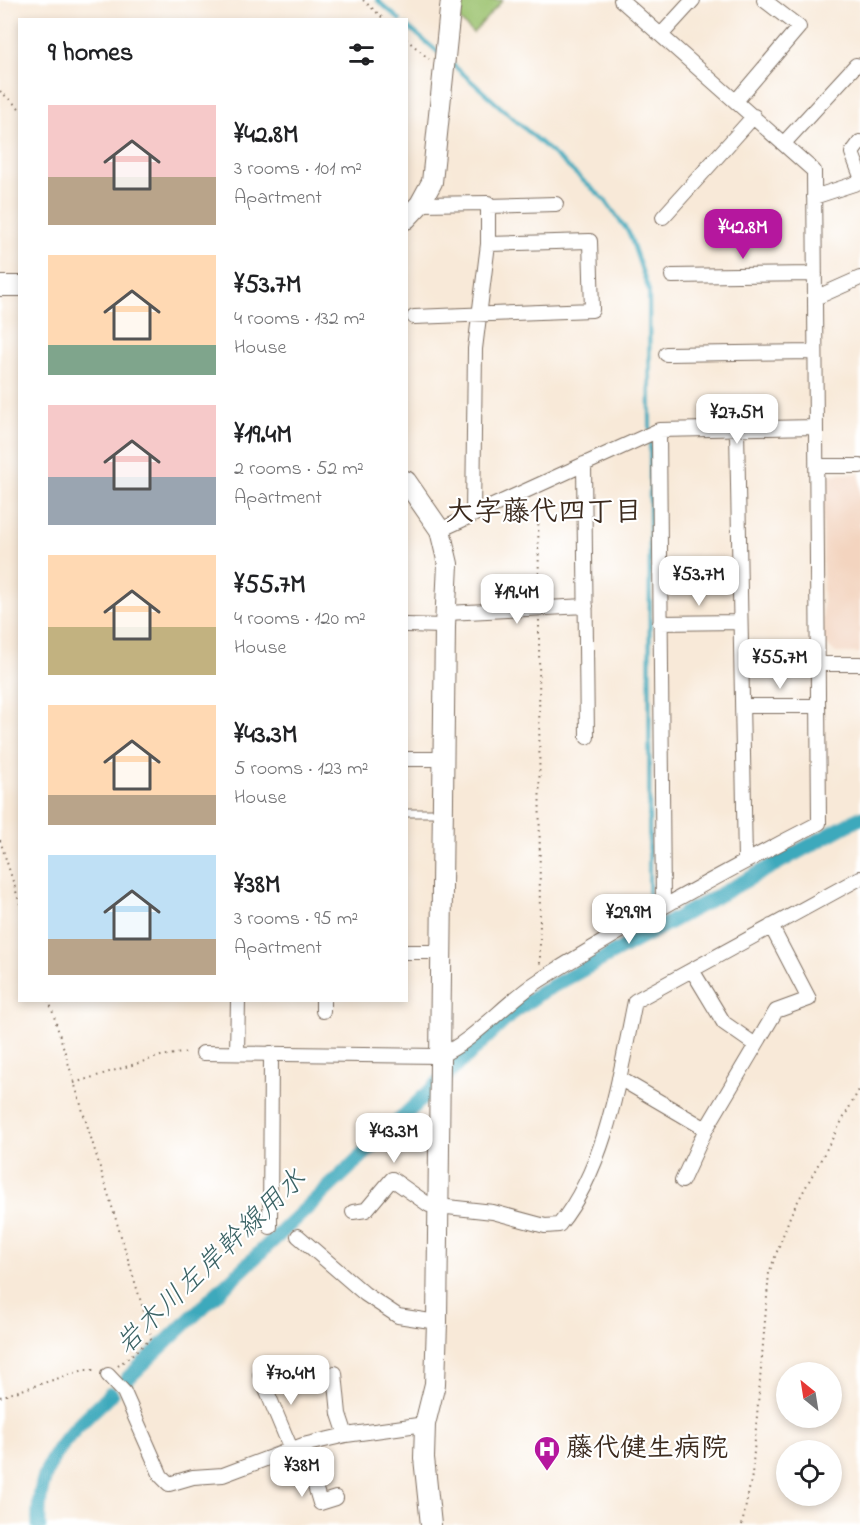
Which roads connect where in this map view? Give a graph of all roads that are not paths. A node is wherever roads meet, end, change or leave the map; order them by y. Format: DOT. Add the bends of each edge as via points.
graph roads {
  1 [pos="451,0"];
  2 [pos="621,0"];
  3 [pos="693,0"];
  4 [pos="764,0"];
  5 [pos="661,35"];
  6 [pos="856,65"];
  7 [pos="736,101"];
  8 [pos="754,116"];
  9 [pos="860,142"];
  10 [pos="784,143"];
  11 [pos="860,174"];
  12 [pos="860,182"];
  13 [pos="814,197"];
  14 [pos="420,204"];
  15 [pos="556,204"];
  16 [pos="488,206"];
  17 [pos="408,217"];
  18 [pos="663,217"];
  19 [pos="488,244"];
  20 [pos="815,274"];
  21 [pos="672,276"];
  22 [pos="860,278"];
  23 [pos="0,286"];
  24 [pos="18,286"];
  25 [pos="815,298"];
  26 [pos="481,313"];
  27 [pos="414,317"];
  28 [pos="815,352"];
  29 [pos="666,354"];
  30 [pos="815,427"];
  31 [pos="737,430"];
  32 [pos="652,433"];
  33 [pos="584,464"];
  34 [pos="822,466"];
  35 [pos="860,466"];
  36 [pos="410,493"];
  37 [pos="473,515"];
  38 [pos="440,530"];
  39 [pos="586,606"];
  40 [pos="446,619"];
  41 [pos="740,622"];
  42 [pos="660,623"];
  43 [pos="408,625"];
  44 [pos="818,664"];
  45 [pos="860,664"];
  46 [pos="742,706"];
  47 [pos="818,706"];
  48 [pos="587,737"];
  49 [pos="408,759"];
  50 [pos="443,759"];
  51 [pos="408,813"];
  52 [pos="442,813"];
  53 [pos="745,861"];
  54 [pos="860,878"];
  55 [pos="663,906"];
  56 [pos="771,926"];
  57 [pos="408,952"];
  58 [pos="440,952"];
  59 [pos="692,970"];
  60 [pos="238,1002"];
  61 [pos="754,1044"];
  62 [pos="203,1053"];
  63 [pos="237,1053"];
  64 [pos="271,1053"];
  65 [pos="439,1074"];
  66 [pos="619,1078"];
  67 [pos="706,1129"];
  68 [pos="682,1181"];
  69 [pos="438,1206"];
  70 [pos="353,1212"];
  71 [pos="270,1227"];
  72 [pos="298,1236"];
  73 [pos="437,1322"];
  74 [pos="335,1373"];
  75 [pos="108,1375"];
  76 [pos="260,1375"];
  77 [pos="425,1424"];
  78 [pos="346,1435"];
  79 [pos="297,1447"];
  80 [pos="336,1498"];
  81 [pos="431,1525"];
  1 -- 14 [label="street" via="435,167"];
  2 -- 5 [label="street"];
  3 -- 5 [label="street"];
  4 -- 7 [label="street" via="799,27"];
  5 -- 7 [label="street"];
  6 -- 10 [label="street"];
  7 -- 8 [label="street"];
  8 -- 10 [label="street"];
  8 -- 18 [label="street"];
  9 -- 11 [label="street" via="852,153"];
  10 -- 13 [label="street" via="814,171"];
  12 -- 13 [label="street"];
  13 -- 20 [label="street"];
  14 -- 16 [label="street"];
  14 -- 17 [label="street"];
  15 -- 16 [label="street"];
  16 -- 19 [label="street"];
  19 -- 26 [label="street"];
  19 -- 26 [label="street" via="590,241 592,310"];
  20 -- 21 [label="street"];
  20 -- 25 [label="street"];
  22 -- 25 [label="street"];
  23 -- 24 [label="street"];
  25 -- 28 [label="street"];
  26 -- 27 [label="street"];
  26 -- 37 [label="street" via="475,349"];
  28 -- 29 [label="street"];
  28 -- 30 [label="street"];
  30 -- 31 [label="street"];
  30 -- 44 [label="street"];
  31 -- 32 [label="street"];
  31 -- 41 [label="street"];
  32 -- 33 [label="street"];
  32 -- 42 [label="street"];
  33 -- 37 [label="street"];
  33 -- 39 [label="street"];
  34 -- 35 [label="street"];
  36 -- 38 [label="street"];
  37 -- 38 [label="street"];
  38 -- 40 [label="street" via="448,564"];
  39 -- 40 [label="street"];
  39 -- 48 [label="street"];
  40 -- 43 [label="street"];
  40 -- 50 [label="street"];
  41 -- 42 [label="street"];
  41 -- 46 [label="street"];
  42 -- 55 [label="street"];
  44 -- 45 [label="street"];
  44 -- 47 [label="street"];
  46 -- 47 [label="street"];
  46 -- 53 [label="street"];
  47 -- 53 [label="street" via="819,823"];
  49 -- 50 [label="street"];
  50 -- 52 [label="street"];
  51 -- 52 [label="lane"];
  52 -- 58 [label="street"];
  53 -- 55 [label="street"];
  54 -- 56 [label="street"];
  55 -- 65 [label="street" via="509,1001 459,1047"];
  56 -- 59 [label="street"];
  56 -- 61 [label="street" via="809,999 776,1011"];
  57 -- 58 [label="street"];
  58 -- 65 [label="street"];
  59 -- 61 [label="street" via="724,1023"];
  59 -- 66 [label="street" via="636,1001"];
  60 -- 63 [label="street"];
  61 -- 67 [label="street"];
  62 -- 63 [label="street"];
  63 -- 64 [label="street"];
  64 -- 65 [label="street"];
  64 -- 71 [label="street"];
  65 -- 69 [label="street"];
  66 -- 67 [label="street"];
  66 -- 69 [label="street" via="589,1177 559,1225 545,1226 493,1212"];
  67 -- 68 [label="street"];
  69 -- 70 [label="street" via="429,1205 392,1179 366,1210"];
  69 -- 73 [label="street"];
  72 -- 73 [label="street" via="365,1294 398,1316"];
  73 -- 77 [label="street" via="435,1384"];
  74 -- 78 [label="street" via="339,1414"];
  75 -- 79 [label="street" via="124,1392 161,1476 169,1484 223,1475"];
  76 -- 79 [label="street"];
  77 -- 78 [label="street"];
  77 -- 81 [label="street" via="424,1458"];
  78 -- 79 [label="street"];
  79 -- 80 [label="street" via="320,1503"];
}
